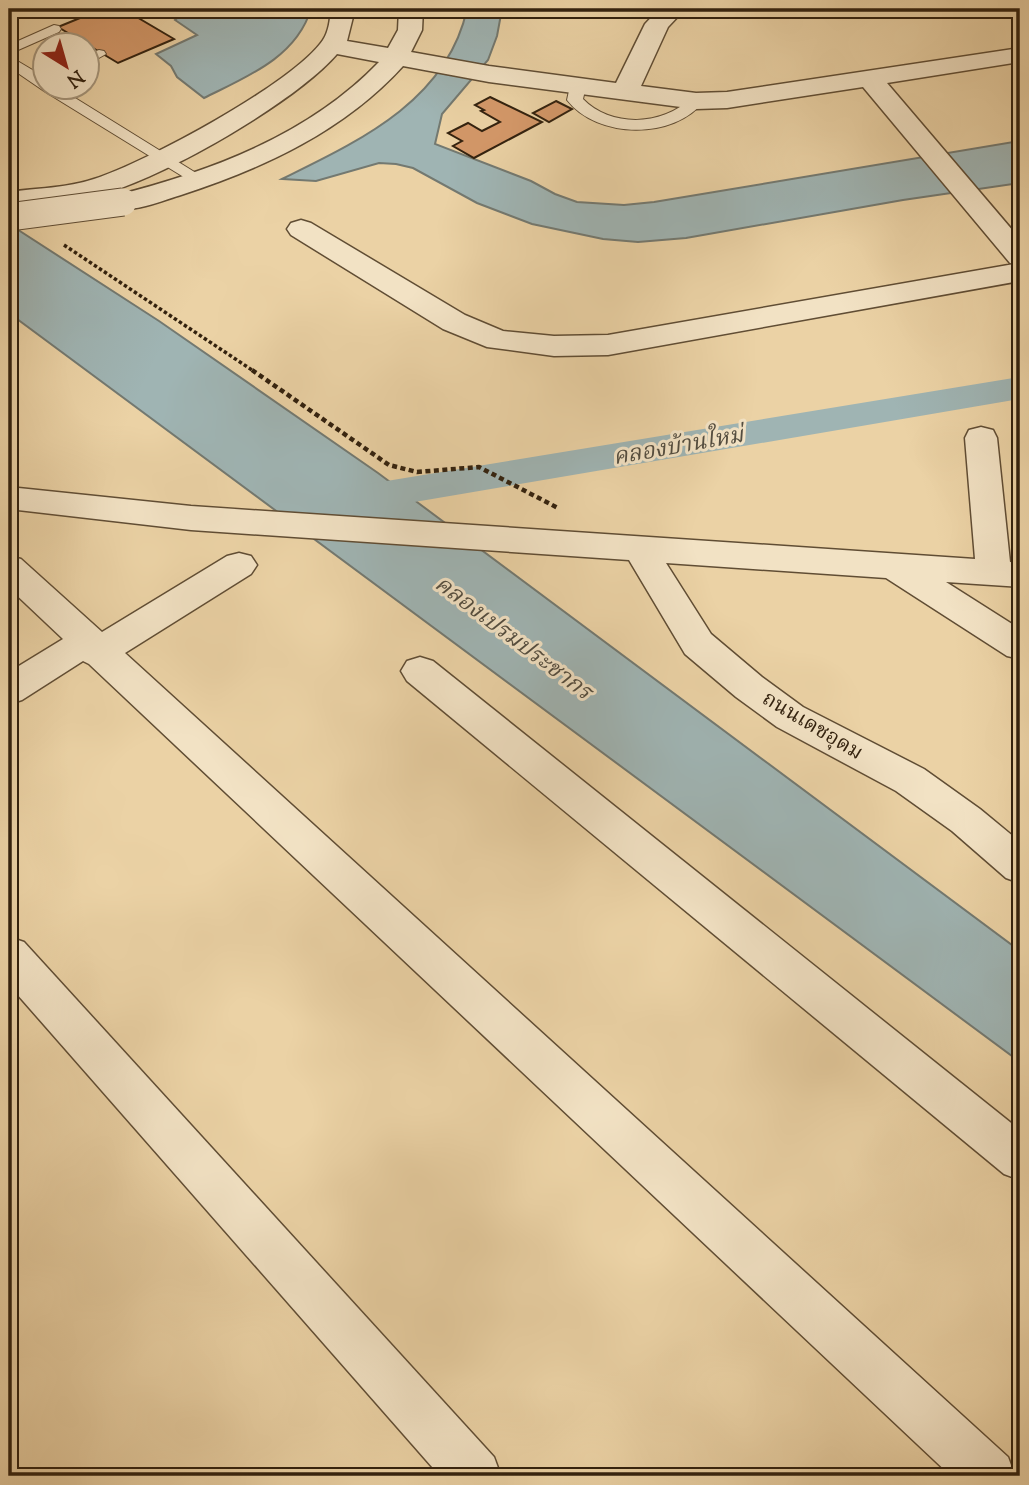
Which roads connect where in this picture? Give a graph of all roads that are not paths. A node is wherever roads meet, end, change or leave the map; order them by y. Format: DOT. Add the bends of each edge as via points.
graph roads {
  1 [pos="343,9"];
  2 [pos="411,9"];
  3 [pos="673,9"];
  4 [pos="54,29"];
  5 [pos="333,46"];
  6 [pos="9,50"];
  7 [pos="1020,55"];
  8 [pos="396,57"];
  9 [pos="9,60"];
  10 [pos="32,75"];
  11 [pos="869,78"];
  12 [pos="578,86"];
  13 [pos="625,92"];
  14 [pos="696,101"];
  15 [pos="75,102"];
  16 [pos="162,158"];
  17 [pos="201,181"];
  18 [pos="111,195"];
  19 [pos="9,200"];
  20 [pos="9,217"];
  21 [pos="301,229"];
  22 [pos="1020,257"];
  23 [pos="1020,272"];
  24 [pos="981,438"];
  25 [pos="9,498"];
  26 [pos="640,549"];
  27 [pos="239,565"];
  28 [pos="894,566"];
  29 [pos="9,568"];
  30 [pos="1007,574"];
  31 [pos="1020,646"];
  32 [pos="92,647"];
  33 [pos="419,671"];
  34 [pos="9,690"];
  35 [pos="1020,866"];
  36 [pos="9,955"];
  37 [pos="1020,1158"];
  38 [pos="475,1476"];
  39 [pos="989,1476"];
  1 -- 5 [label="street"];
  2 -- 8 [label="street" via="410,29"];
  3 -- 13 [label="street" via="657,24"];
  4 -- 6 [label="lane"];
  5 -- 8 [label="street"];
  5 -- 16 [label="street" via="271,96"];
  7 -- 11 [label="street"];
  8 -- 12 [label="street"];
  8 -- 17 [label="street" via="360,95 326,119"];
  9 -- 10 [label="lane"];
  11 -- 14 [label="street"];
  11 -- 22 [label="street"];
  12 -- 13 [label="street"];
  12 -- 14 [label="lane" via="575,100 592,116 641,124 669,120"];
  13 -- 14 [label="street"];
  15 -- 16 [label="lane"];
  16 -- 17 [label="lane"];
  16 -- 18 [label="street"];
  17 -- 18 [label="street"];
  18 -- 19 [label="street"];
  18 -- 20 [label="street, bridge"];
  21 -- 23 [label="street" via="454,322 498,340 554,346 608,345"];
  24 -- 30 [label="street"];
  25 -- 26 [label="street" via="191,518"];
  26 -- 28 [label="street"];
  26 -- 35 [label="street, ถนนเดชอุดม" via="698,644 790,717 910,780"];
  27 -- 32 [label="street"];
  28 -- 30 [label="street"];
  28 -- 31 [label="street"];
  29 -- 32 [label="street"];
  32 -- 34 [label="street"];
  32 -- 39 [label="street"];
  33 -- 37 [label="street"];
  36 -- 38 [label="street"];
}
